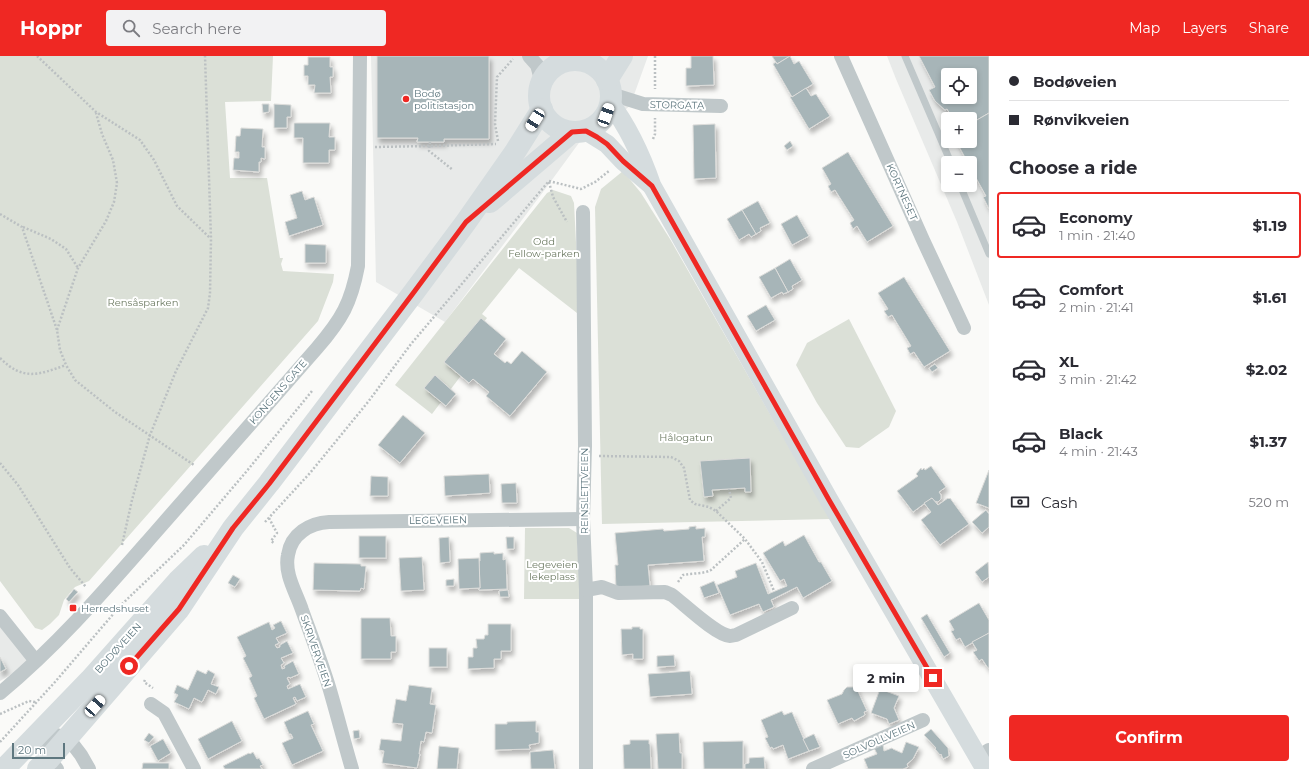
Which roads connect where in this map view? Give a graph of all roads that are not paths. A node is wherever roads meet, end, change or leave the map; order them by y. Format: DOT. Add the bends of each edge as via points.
graph roads {
  1 [pos="360,56"];
  2 [pos="529,56"];
  3 [pos="622,56"];
  4 [pos="841,56"];
  5 [pos="905,56"];
  6 [pos="573,58"];
  7 [pos="542,83"];
  8 [pos="610,92"];
  9 [pos="721,106"];
  10 [pos="542,109"];
  11 [pos="579,132"];
  12 [pos="948,156"];
  13 [pos="652,186"];
  14 [pos="963,192"];
  15 [pos="583,212"];
  16 [pos="466,222"];
  17 [pos="989,254"];
  18 [pos="964,328"];
  19 [pos="583,519"];
  20 [pos="233,528"];
  21 [pos="297,536"];
  22 [pos="586,590"];
  23 [pos="792,608"];
  24 [pos="0,616"];
  25 [pos="35,660"];
  26 [pos="0,693"];
  27 [pos="151,704"];
  28 [pos="923,720"];
  29 [pos="41,731"];
  30 [pos="68,738"];
  31 [pos="984,759"];
  32 [pos="48,766"];
  33 [pos="4,769"];
  34 [pos="89,769"];
  35 [pos="194,769"];
  36 [pos="352,769"];
  37 [pos="586,769"];
  38 [pos="813,769"];
  1 -- 25 [label="street, KONGENS GATE" via="358,266 346,309 335,327 117,576 53,646"];
  2 -- 7 [label="street" via="537,65"];
  3 -- 8 [label="highway"];
  4 -- 18 [label="street, KORTNESET"];
  5 -- 12 [label="lane"];
  6 -- 7 [label="highway" via="549,72"];
  6 -- 8 [label="highway" via="596,67 602,73"];
  7 -- 10 [label="highway" via="539,96"];
  8 -- 9 [label="street, STORGATA" via="643,104"];
  8 -- 11 [label="highway" via="606,115 597,125"];
  8 -- 13 [label="street"];
  10 -- 11 [label="highway" via="554,125 563,130"];
  10 -- 16 [label="highway, BODØVEIEN"];
  11 -- 13 [label="street" via="607,144"];
  11 -- 16 [label="highway, BODØVEIEN"];
  13 -- 31 [label="street" via="829,500"];
  14 -- 17 [label="lane"];
  15 -- 19 [label="street, REINSLETTVEIEN"];
  16 -- 20 [label="highway, BODØVEIEN"];
  19 -- 21 [label="street, LEGEVEIEN" via="320,522 307,527"];
  19 -- 22 [label="street, REINSLETTVEIEN"];
  20 -- 29 [label="highway, BODØVEIEN" via="178,581"];
  20 -- 30 [label="highway, BODØVEIEN" via="179,609"];
  21 -- 36 [label="street, SKRIVERVEIEN" via="288,555 291,584 329,687"];
  22 -- 23 [label="street" via="602,587 618,593 665,592 713,628 730,636"];
  22 -- 37 [label="street, REINSLETTVEIEN"];
  24 -- 25 [label="street"];
  25 -- 26 [label="street, KONGENS GATE"];
  27 -- 35 [label="street" via="164,713"];
  28 -- 38 [label="street, SOLVOLLVEIEN"];
  29 -- 30 [label="street"];
  29 -- 32 [label="street"];
  29 -- 33 [label="highway, BODØVEIEN"];
  30 -- 32 [label="highway, BODØVEIEN"];
  30 -- 34 [label="street"];
}
